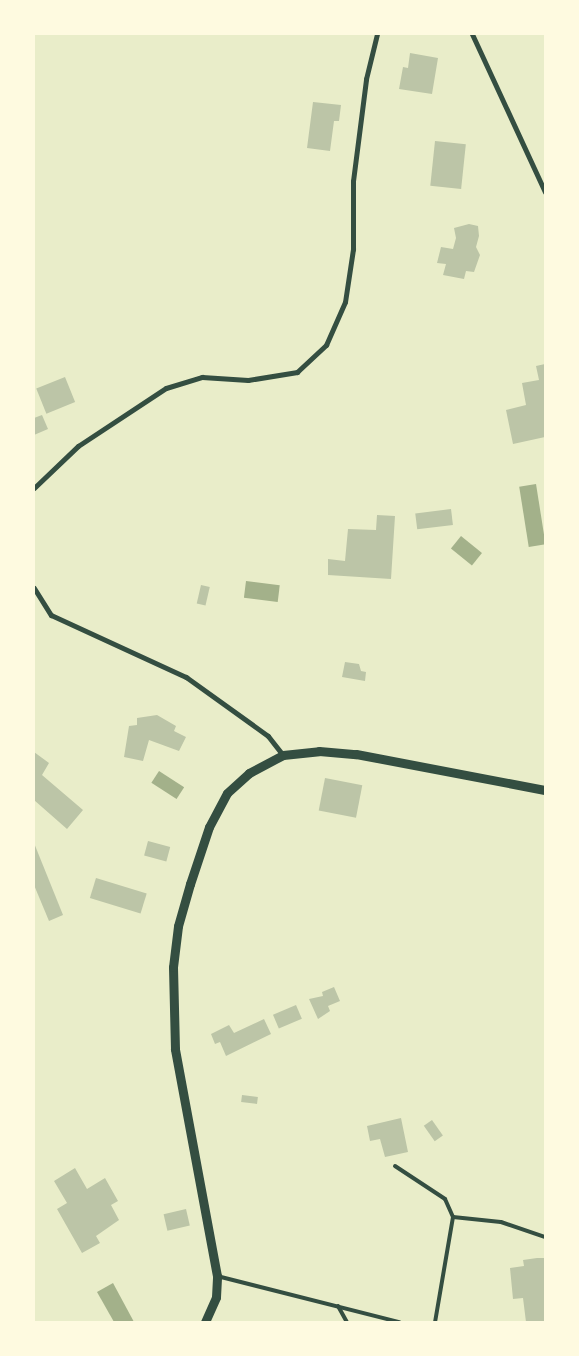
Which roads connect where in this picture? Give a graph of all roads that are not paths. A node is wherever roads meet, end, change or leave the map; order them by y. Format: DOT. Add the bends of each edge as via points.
graph roads {
  1 [pos="377,34"];
  2 [pos="472,34"];
  3 [pos="545,192"];
  4 [pos="34,488"];
  5 [pos="34,588"];
  6 [pos="283,755"];
  7 [pos="545,790"];
  8 [pos="395,1166"];
  9 [pos="453,1217"];
  10 [pos="545,1237"];
  11 [pos="217,1276"];
  12 [pos="338,1306"];
  13 [pos="205,1322"];
  14 [pos="347,1322"];
  15 [pos="399,1322"];
  16 [pos="435,1322"];
  1 -- 4 [label="street" via="366,79 354,181 353,249 345,302 326,345 297,372 248,380 202,377 166,388 78,446"];
  2 -- 3 [label="street"];
  5 -- 6 [label="street" via="51,615 186,677 253,724"];
  6 -- 7 [label="street" via="319,751 356,754"];
  6 -- 11 [label="street" via="237,783 216,811 190,884 175,943 175,1049"];
  8 -- 9 [label="lane" via="445,1199"];
  9 -- 10 [label="lane" via="501,1222"];
  9 -- 16 [label="lane"];
  11 -- 12 [label="lane"];
  11 -- 13 [label="street" via="216,1297"];
  12 -- 14 [label="lane"];
  12 -- 15 [label="lane"];
}
